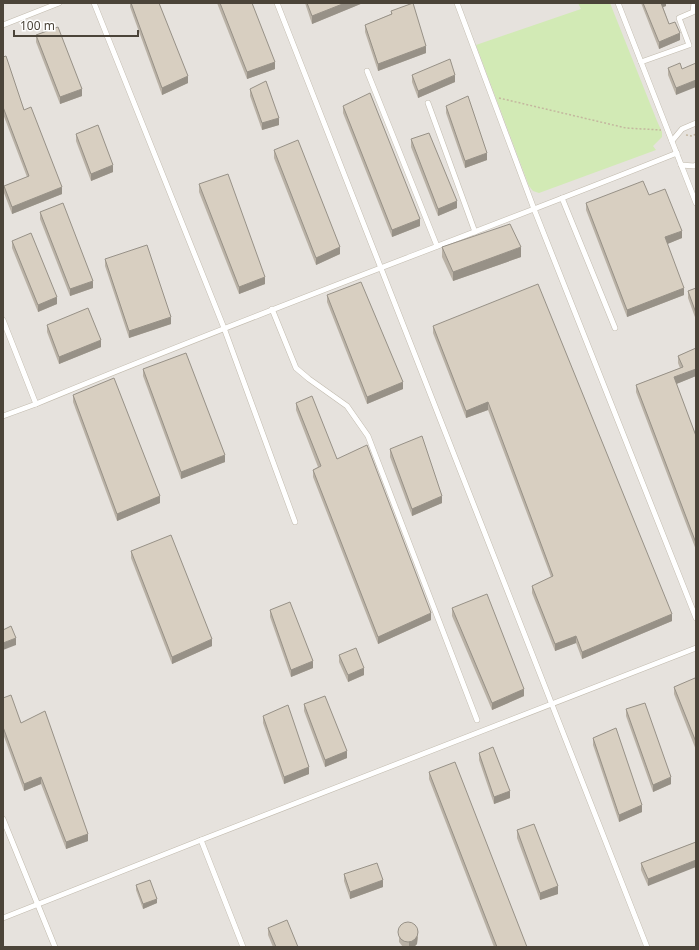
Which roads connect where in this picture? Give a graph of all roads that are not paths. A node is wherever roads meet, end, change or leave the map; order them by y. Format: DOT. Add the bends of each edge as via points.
graph roads {
  1 [pos="59,3"];
  2 [pos="94,3"];
  3 [pos="277,3"];
  4 [pos="457,3"];
  5 [pos="618,3"];
  6 [pos="694,3"];
  7 [pos="3,25"];
  8 [pos="641,62"];
  9 [pos="367,71"];
  10 [pos="428,103"];
  11 [pos="696,123"];
  12 [pos="672,141"];
  13 [pos="677,153"];
  14 [pos="681,165"];
  15 [pos="696,165"];
  16 [pos="562,198"];
  17 [pos="696,203"];
  18 [pos="534,209"];
  19 [pos="475,232"];
  20 [pos="437,246"];
  21 [pos="380,268"];
  22 [pos="272,309"];
  23 [pos="3,320"];
  24 [pos="224,328"];
  25 [pos="615,328"];
  26 [pos="36,404"];
  27 [pos="3,416"];
  28 [pos="295,522"];
  29 [pos="696,618"];
  30 [pos="696,648"];
  31 [pos="551,704"];
  32 [pos="477,720"];
  33 [pos="3,819"];
  34 [pos="201,840"];
  35 [pos="38,905"];
  36 [pos="3,918"];
  37 [pos="55,947"];
  38 [pos="243,947"];
  39 [pos="647,947"];
  1 -- 7 [label="lane"];
  2 -- 24 [label="lane"];
  3 -- 21 [label="lane"];
  4 -- 18 [label="lane"];
  5 -- 8 [label="lane"];
  6 -- 8 [label="lane" via="693,12 680,18 690,45"];
  8 -- 12 [label="lane"];
  9 -- 20 [label="lane"];
  10 -- 19 [label="lane"];
  11 -- 12 [label="lane" via="682,129"];
  12 -- 13 [label="lane"];
  13 -- 14 [label="lane"];
  13 -- 16 [label="lane"];
  14 -- 15 [label="lane"];
  14 -- 17 [label="lane"];
  16 -- 18 [label="lane"];
  16 -- 25 [label="lane"];
  18 -- 19 [label="lane"];
  18 -- 29 [label="lane"];
  19 -- 20 [label="lane"];
  20 -- 21 [label="lane"];
  21 -- 22 [label="lane"];
  21 -- 31 [label="lane"];
  22 -- 24 [label="lane"];
  22 -- 32 [label="lane" via="296,368 347,406 368,436"];
  23 -- 26 [label="lane"];
  24 -- 26 [label="lane"];
  24 -- 28 [label="lane"];
  26 -- 27 [label="lane"];
  30 -- 31 [label="lane"];
  31 -- 34 [label="lane"];
  31 -- 39 [label="lane"];
  33 -- 35 [label="lane"];
  34 -- 35 [label="lane"];
  34 -- 38 [label="lane"];
  35 -- 36 [label="lane"];
  35 -- 37 [label="lane"];
}
